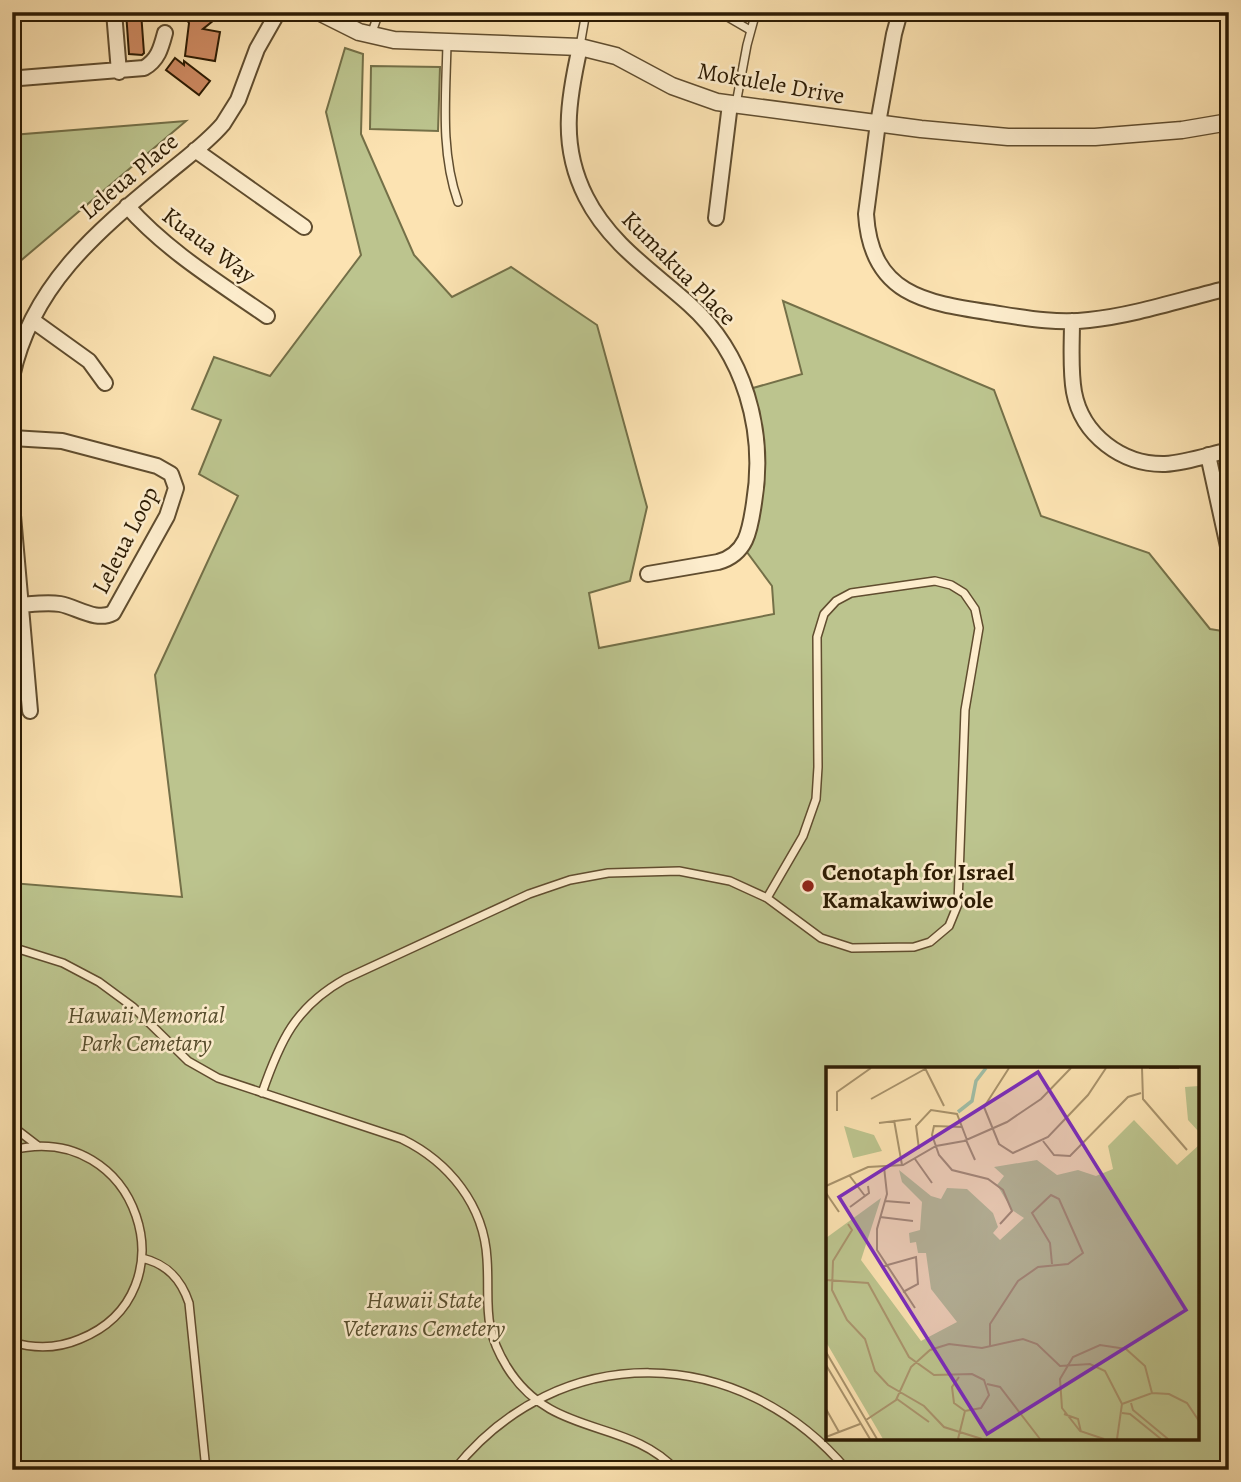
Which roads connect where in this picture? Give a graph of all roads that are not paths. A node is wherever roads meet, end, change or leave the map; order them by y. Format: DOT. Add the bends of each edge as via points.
graph roads {
  1 [pos="114,12"];
  2 [pos="278,12"];
  3 [pos="319,12"];
  4 [pos="379,12"];
  5 [pos="586,12"];
  6 [pos="719,12"];
  7 [pos="756,12"];
  8 [pos="900,12"];
  9 [pos="750,30"];
  10 [pos="165,33"];
  11 [pos="370,35"];
  12 [pos="447,42"];
  13 [pos="580,47"];
  14 [pos="119,72"];
  15 [pos="20,78"];
  16 [pos="733,104"];
  17 [pos="1229,122"];
  18 [pos="878,123"];
  19 [pos="195,150"];
  20 [pos="458,202"];
  21 [pos="127,206"];
  22 [pos="716,218"];
  23 [pos="304,227"];
  24 [pos="1229,288"];
  25 [pos="267,316"];
  26 [pos="32,320"];
  27 [pos="1072,321"];
  28 [pos="12,377"];
  29 [pos="105,383"];
  30 [pos="12,438"];
  31 [pos="1229,450"];
  32 [pos="1208,455"];
  33 [pos="12,504"];
  34 [pos="1229,551"];
  35 [pos="648,573"];
  36 [pos="21,606"];
  37 [pos="30,711"];
  38 [pos="767,898"];
  39 [pos="12,947"];
  40 [pos="262,1093"];
  41 [pos="12,1126"];
  42 [pos="38,1146"];
  43 [pos="12,1150"];
  44 [pos="142,1258"];
  45 [pos="12,1342"];
  46 [pos="537,1400"];
  47 [pos="206,1470"];
  48 [pos="454,1470"];
  49 [pos="676,1470"];
  50 [pos="847,1470"];
  1 -- 14 [label="street"];
  2 -- 19 [label="street, Leleua Place" via="257,49 232,113"];
  3 -- 11 [label="street, Mokulele Drive"];
  4 -- 11 [label="lane"];
  5 -- 13 [label="lane"];
  6 -- 9 [label="lane"];
  7 -- 9 [label="lane"];
  8 -- 18 [label="street"];
  9 -- 16 [label="lane"];
  10 -- 14 [label="street" via="153,63"];
  11 -- 12 [label="street, Mokulele Drive"];
  12 -- 13 [label="street, Mokulele Drive"];
  12 -- 20 [label="lane" via="446,148"];
  13 -- 16 [label="street, Mokulele Drive" via="616,56 688,93"];
  13 -- 35 [label="street, Kumakua Place" via="568,129 573,164 586,197 615,239 691,306 719,338 739,374 756,431 757,485 744,544 718,562"];
  14 -- 15 [label="street"];
  16 -- 18 [label="street, Mokulele Drive"];
  16 -- 22 [label="street"];
  17 -- 18 [label="street, Mokulele Drive" via="1139,135 1051,138 964,134"];
  18 -- 27 [label="street" via="867,227 874,253 888,275 908,292 932,303"];
  19 -- 21 [label="street, Leleua Place"];
  19 -- 23 [label="street"];
  21 -- 25 [label="street, Kuaua Way" via="181,257"];
  21 -- 26 [label="street, Leleua Place" via="79,250"];
  24 -- 27 [label="street" via="1120,315"];
  26 -- 28 [label="street, Leleua Place"];
  26 -- 29 [label="street" via="89,361"];
  27 -- 32 [label="street" via="1075,396 1083,417 1106,445 1128,458 1153,464"];
  30 -- 36 [label="street, Leleua Loop" via="62,441 157,466 171,474 177,488 167,516 113,613 97,616 54,603"];
  31 -- 32 [label="street"];
  32 -- 34 [label="street"];
  33 -- 36 [label="street"];
  36 -- 37 [label="street"];
  38 -- 38 [label="lane" via="803,836 816,799 817,637 824,614 851,593 928,581 957,589 975,609 979,628 965,703 958,904 949,926 922,946 852,948 821,938"];
  38 -- 40 [label="lane" via="730,881 679,871 589,876 529,894 321,994 285,1035"];
  39 -- 40 [label="lane" via="90,977 133,1007 188,1060 218,1078"];
  40 -- 46 [label="lane" via="402,1139 451,1174 470,1199 482,1229 487,1312 494,1341 512,1375"];
  41 -- 42 [label="lane"];
  42 -- 43 [label="lane"];
  42 -- 44 [label="lane" via="80,1153 115,1178 137,1215"];
  44 -- 45 [label="lane" via="128,1298 99,1329 59,1346"];
  44 -- 47 [label="lane" via="167,1268 186,1295"];
  46 -- 48 [label="lane" via="490,1432"];
  46 -- 49 [label="lane" via="569,1420 649,1448"];
  46 -- 50 [label="lane" via="580,1383 625,1374 670,1374 716,1382 788,1415 816,1436"];
}
